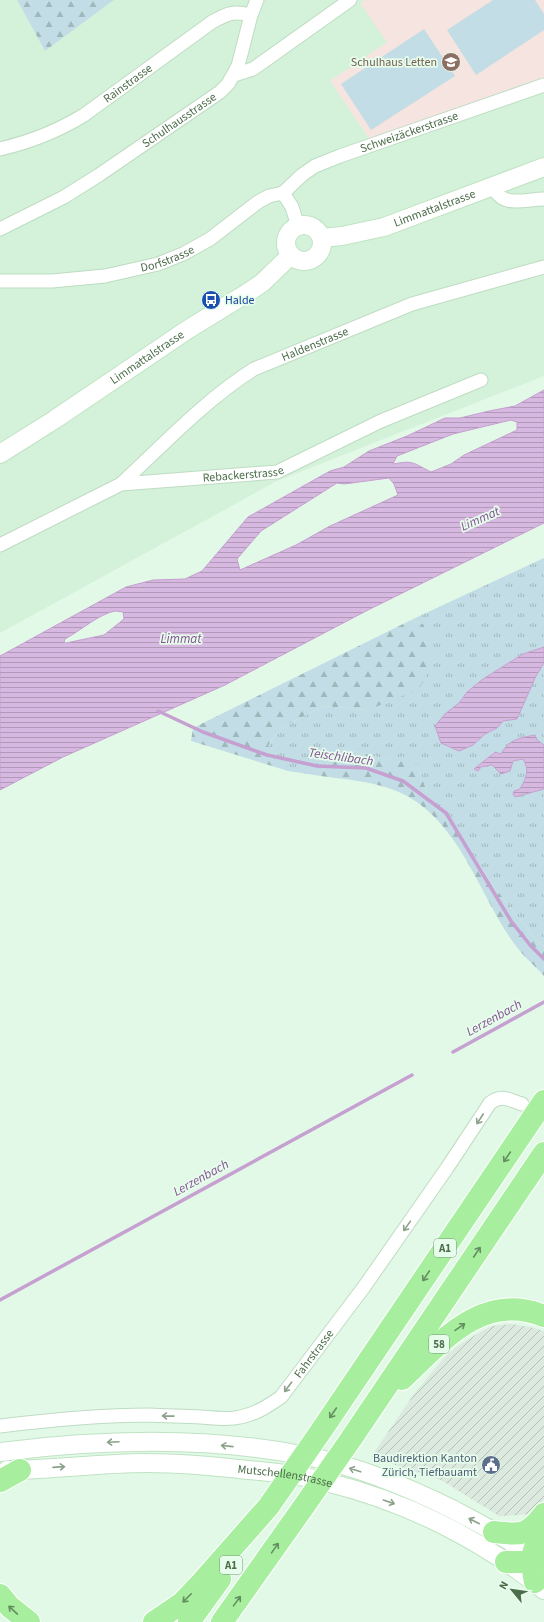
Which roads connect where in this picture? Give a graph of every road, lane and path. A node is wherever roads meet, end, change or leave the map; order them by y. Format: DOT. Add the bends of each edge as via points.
graph roads {
  1 [pos="257,0"];
  2 [pos="350,0"];
  3 [pos="250,15"];
  4 [pos="234,75"];
  5 [pos="544,85"];
  6 [pos="0,149"];
  7 [pos="544,167"];
  8 [pos="492,186"];
  9 [pos="283,193"];
  10 [pos="544,199"];
  11 [pos="298,226"];
  12 [pos="0,229"];
  13 [pos="322,238"];
  14 [pos="291,256"];
  15 [pos="544,267"];
  16 [pos="0,281"];
  17 [pos="481,380"];
  18 [pos="0,454"];
  19 [pos="121,484"];
  20 [pos="0,545"];
  21 [pos="544,1101"];
  22 [pos="522,1104"];
  23 [pos="544,1153"];
  24 [pos="544,1316"];
  25 [pos="370,1411"];
  26 [pos="0,1426"];
  27 [pos="0,1452"];
  28 [pos="10,1470"];
  29 [pos="0,1480"];
  30 [pos="270,1504"];
  31 [pos="544,1514"];
  32 [pos="544,1530"];
  33 [pos="494,1532"];
  34 [pos="506,1562"];
  35 [pos="538,1567"];
  36 [pos="0,1595"];
  37 [pos="29,1622"];
  38 [pos="154,1622"];
  39 [pos="189,1622"];
  40 [pos="222,1622"];
  1 -- 3 [label="street"];
  2 -- 4 [label="street" via="253,69"];
  3 -- 4 [label="street"];
  3 -- 6 [label="street, Rainstrasse" via="236,12 224,14 65,127"];
  4 -- 12 [label="street, Schulhausstrasse" via="220,92 99,175 64,197"];
  5 -- 9 [label="street, Schweizäckerstrasse" via="315,166"];
  7 -- 8 [label="main road, Limmattalstrasse"];
  8 -- 10 [label="street" via="496,194 509,201"];
  8 -- 13 [label="main road, Limmattalstrasse" via="384,227"];
  9 -- 11 [label="street" via="292,207"];
  9 -- 16 [label="street, Dorfstrasse" via="258,202 210,240 158,264 105,276 52,281"];
  11 -- 13 [label="main road" via="315,228"];
  11 -- 14 [label="main road" via="286,239"];
  13 -- 14 [label="main road" via="321,250 313,259 301,261"];
  14 -- 18 [label="main road, Limmattalstrasse" via="244,296 187,330"];
  15 -- 19 [label="street, Haldenstrasse" via="412,304 254,369 198,412"];
  17 -- 19 [label="street, Rebackerstrasse" via="381,422 277,472"];
  19 -- 20 [label="street, Rebackerstrasse"];
  21 -- 30 [label="highway, A1, one-way, bridge"];
  22 -- 26 [label="street, Fahrstrasse, one-way" via="502,1097 490,1103 364,1287 281,1397 268,1406 239,1417 107,1416"];
  25 -- 23 [label="highway, A1, one-way"];
  25 -- 24 [label="highway, 58, one-way" via="444,1339 465,1323 505,1309 525,1309"];
  40 -- 25 [label="highway, A1, one-way, bridge"];
  33 -- 27 [label="main road, Mutschellenstrasse, one-way" via="409,1489 307,1456 249,1448 167,1442 55,1445"];
  28 -- 29 [label="highway"];
  28 -- 34 [label="main road, Mutschellenstrasse, one-way" via="120,1463 184,1464 265,1471 325,1481 409,1509"];
  30 -- 38 [label="highway, one-way" via="182,1603"];
  30 -- 39 [label="highway, A1"];
  31 -- 33 [label="highway" via="531,1529 523,1533"];
  32 -- 35 [label="highway" via="534,1548"];
  33 -- 35 [label="main road, Mutschellenstrasse"];
  34 -- 35 [label="highway"];
  37 -- 36 [label="highway, one-way"];
}
